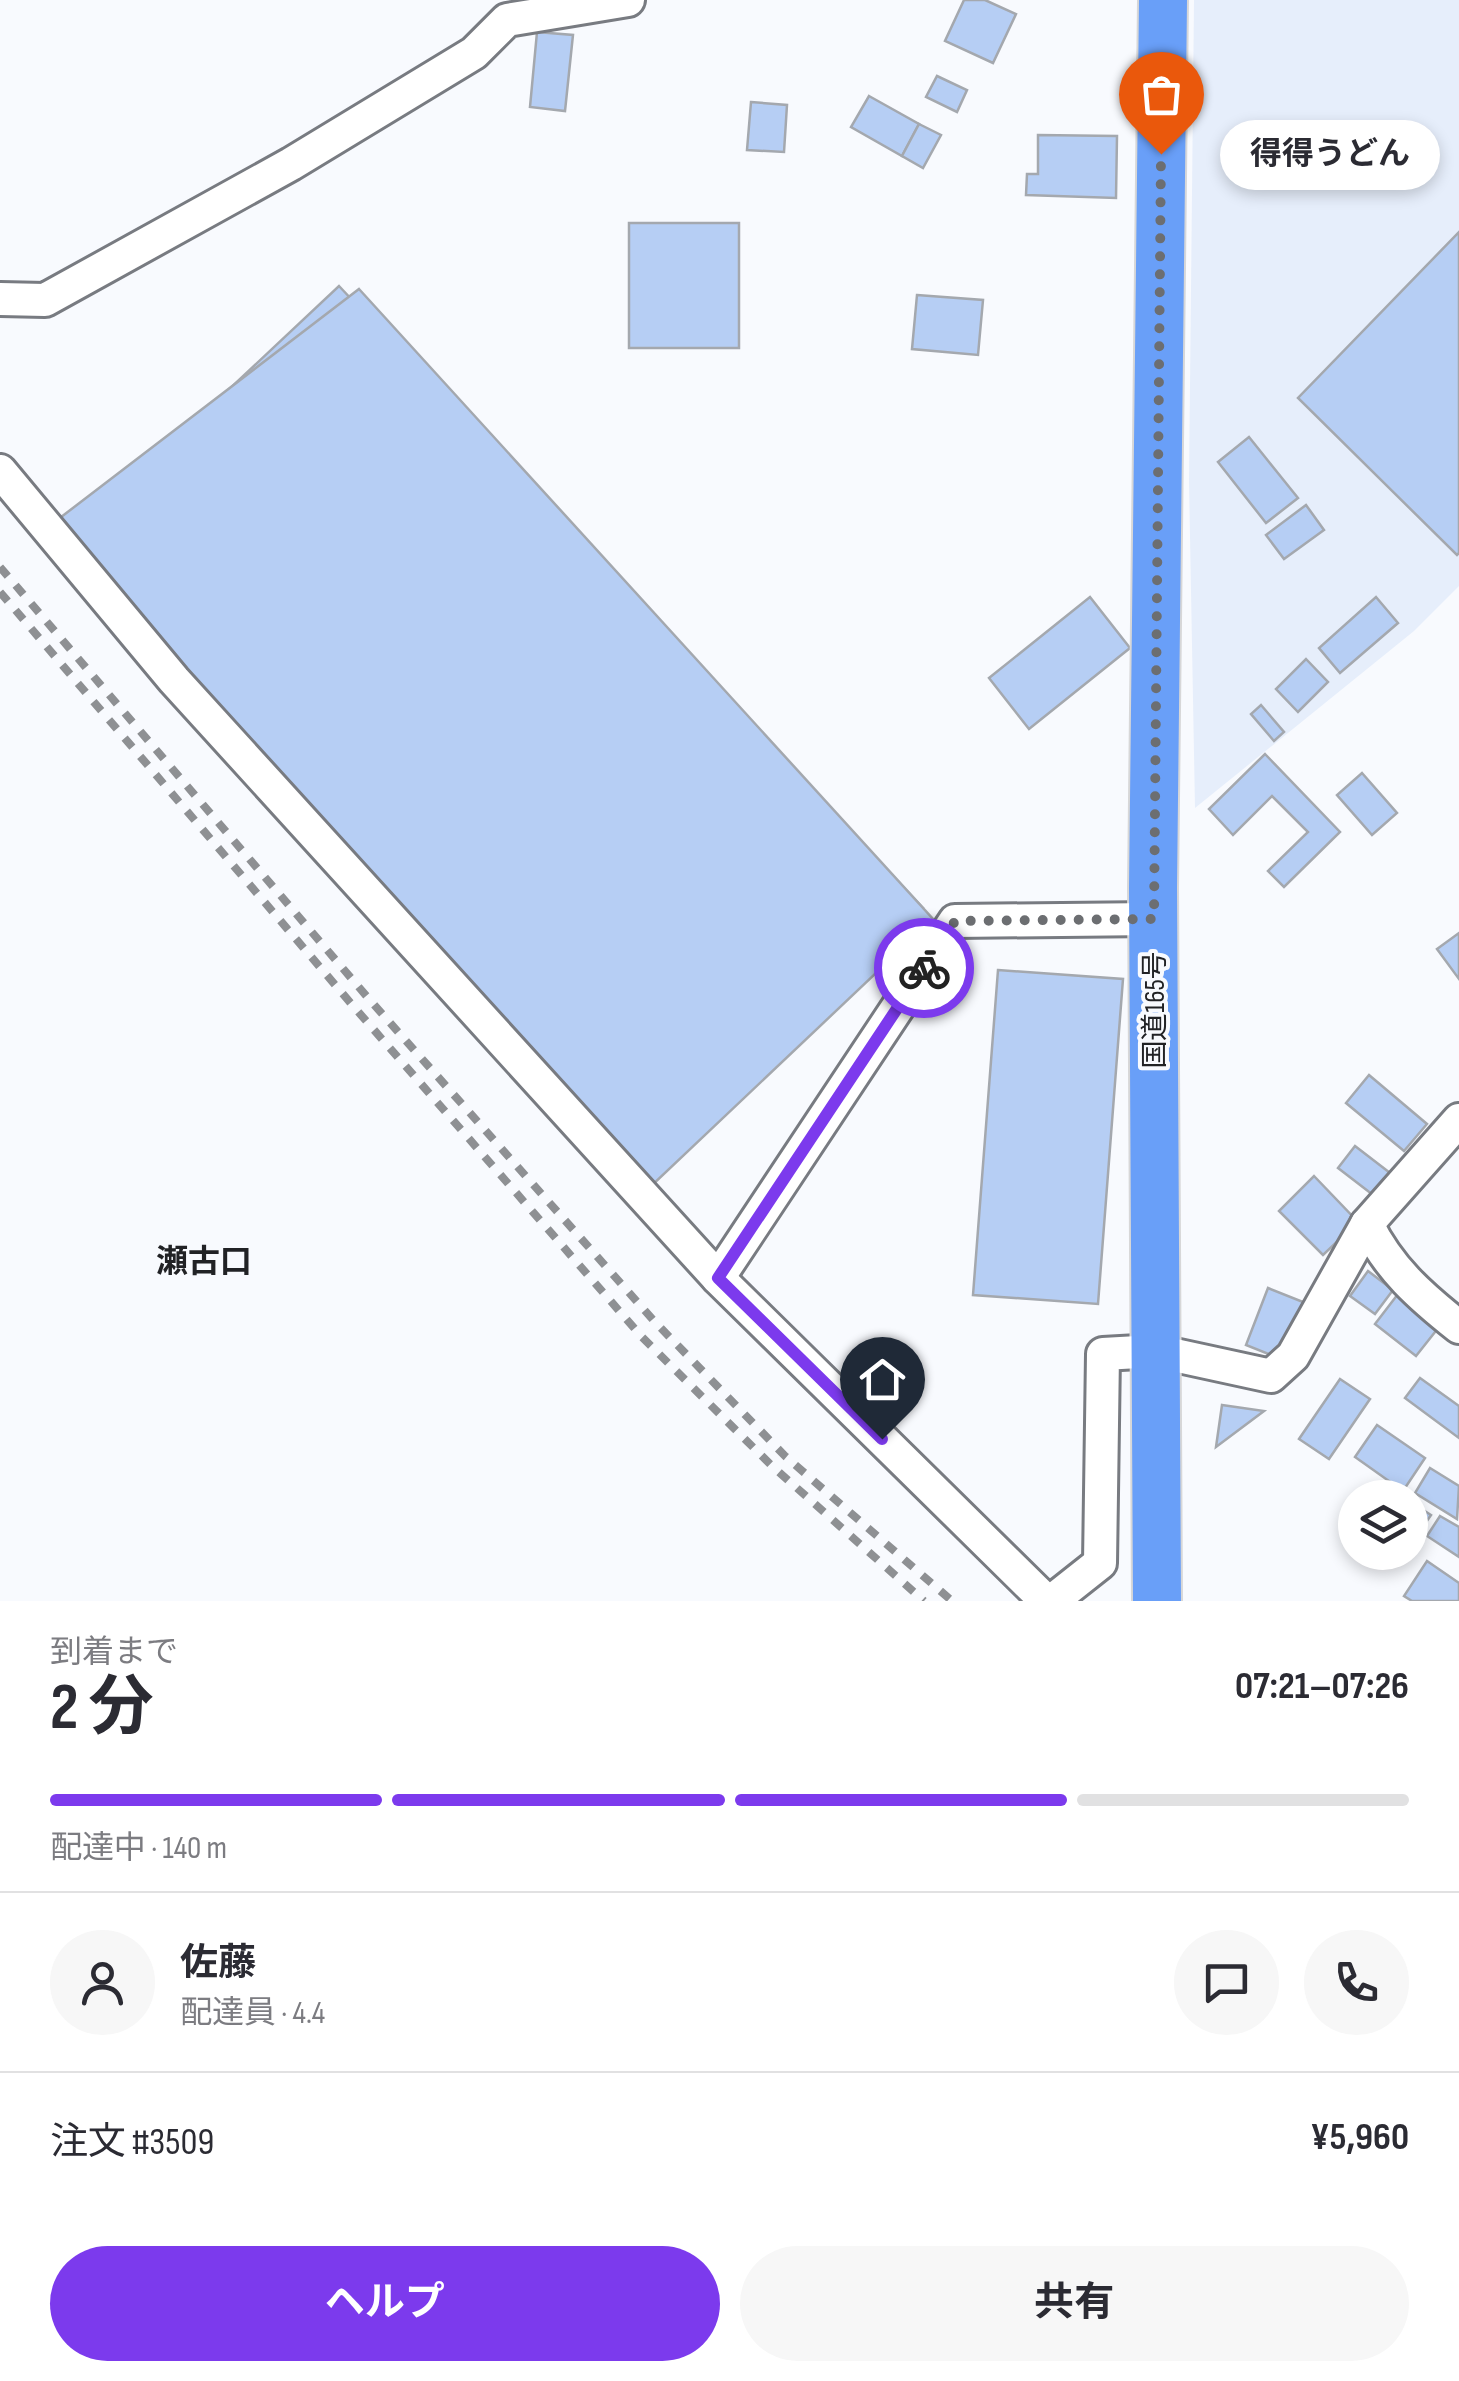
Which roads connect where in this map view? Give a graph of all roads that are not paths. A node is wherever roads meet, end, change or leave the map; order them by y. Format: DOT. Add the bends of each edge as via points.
graph roads {
  1 [pos="628,0"];
  2 [pos="1163,0"];
  3 [pos="0,299"];
  4 [pos="0,471"];
  5 [pos="1154,919"];
  6 [pos="1459,1120"];
  7 [pos="1367,1224"];
  8 [pos="718,1278"];
  9 [pos="1459,1326"];
  10 [pos="1156,1351"];
  11 [pos="1049,1601"];
  12 [pos="1158,1601"];
  1 -- 3 [label="street" via="507,20 474,53 275,174 45,300"];
  2 -- 5 [label="highway, 国道165号"];
  4 -- 8 [label="street" via="174,680"];
  5 -- 8 [label="street" via="955,921"];
  5 -- 10 [label="highway, 国道165号"];
  6 -- 7 [label="street"];
  7 -- 9 [label="street" via="1383,1256"];
  7 -- 10 [label="street" via="1293,1356 1271,1376"];
  8 -- 11 [label="street"];
  10 -- 11 [label="street" via="1103,1354 1100,1562"];
  10 -- 12 [label="highway, 国道165号"];
}
